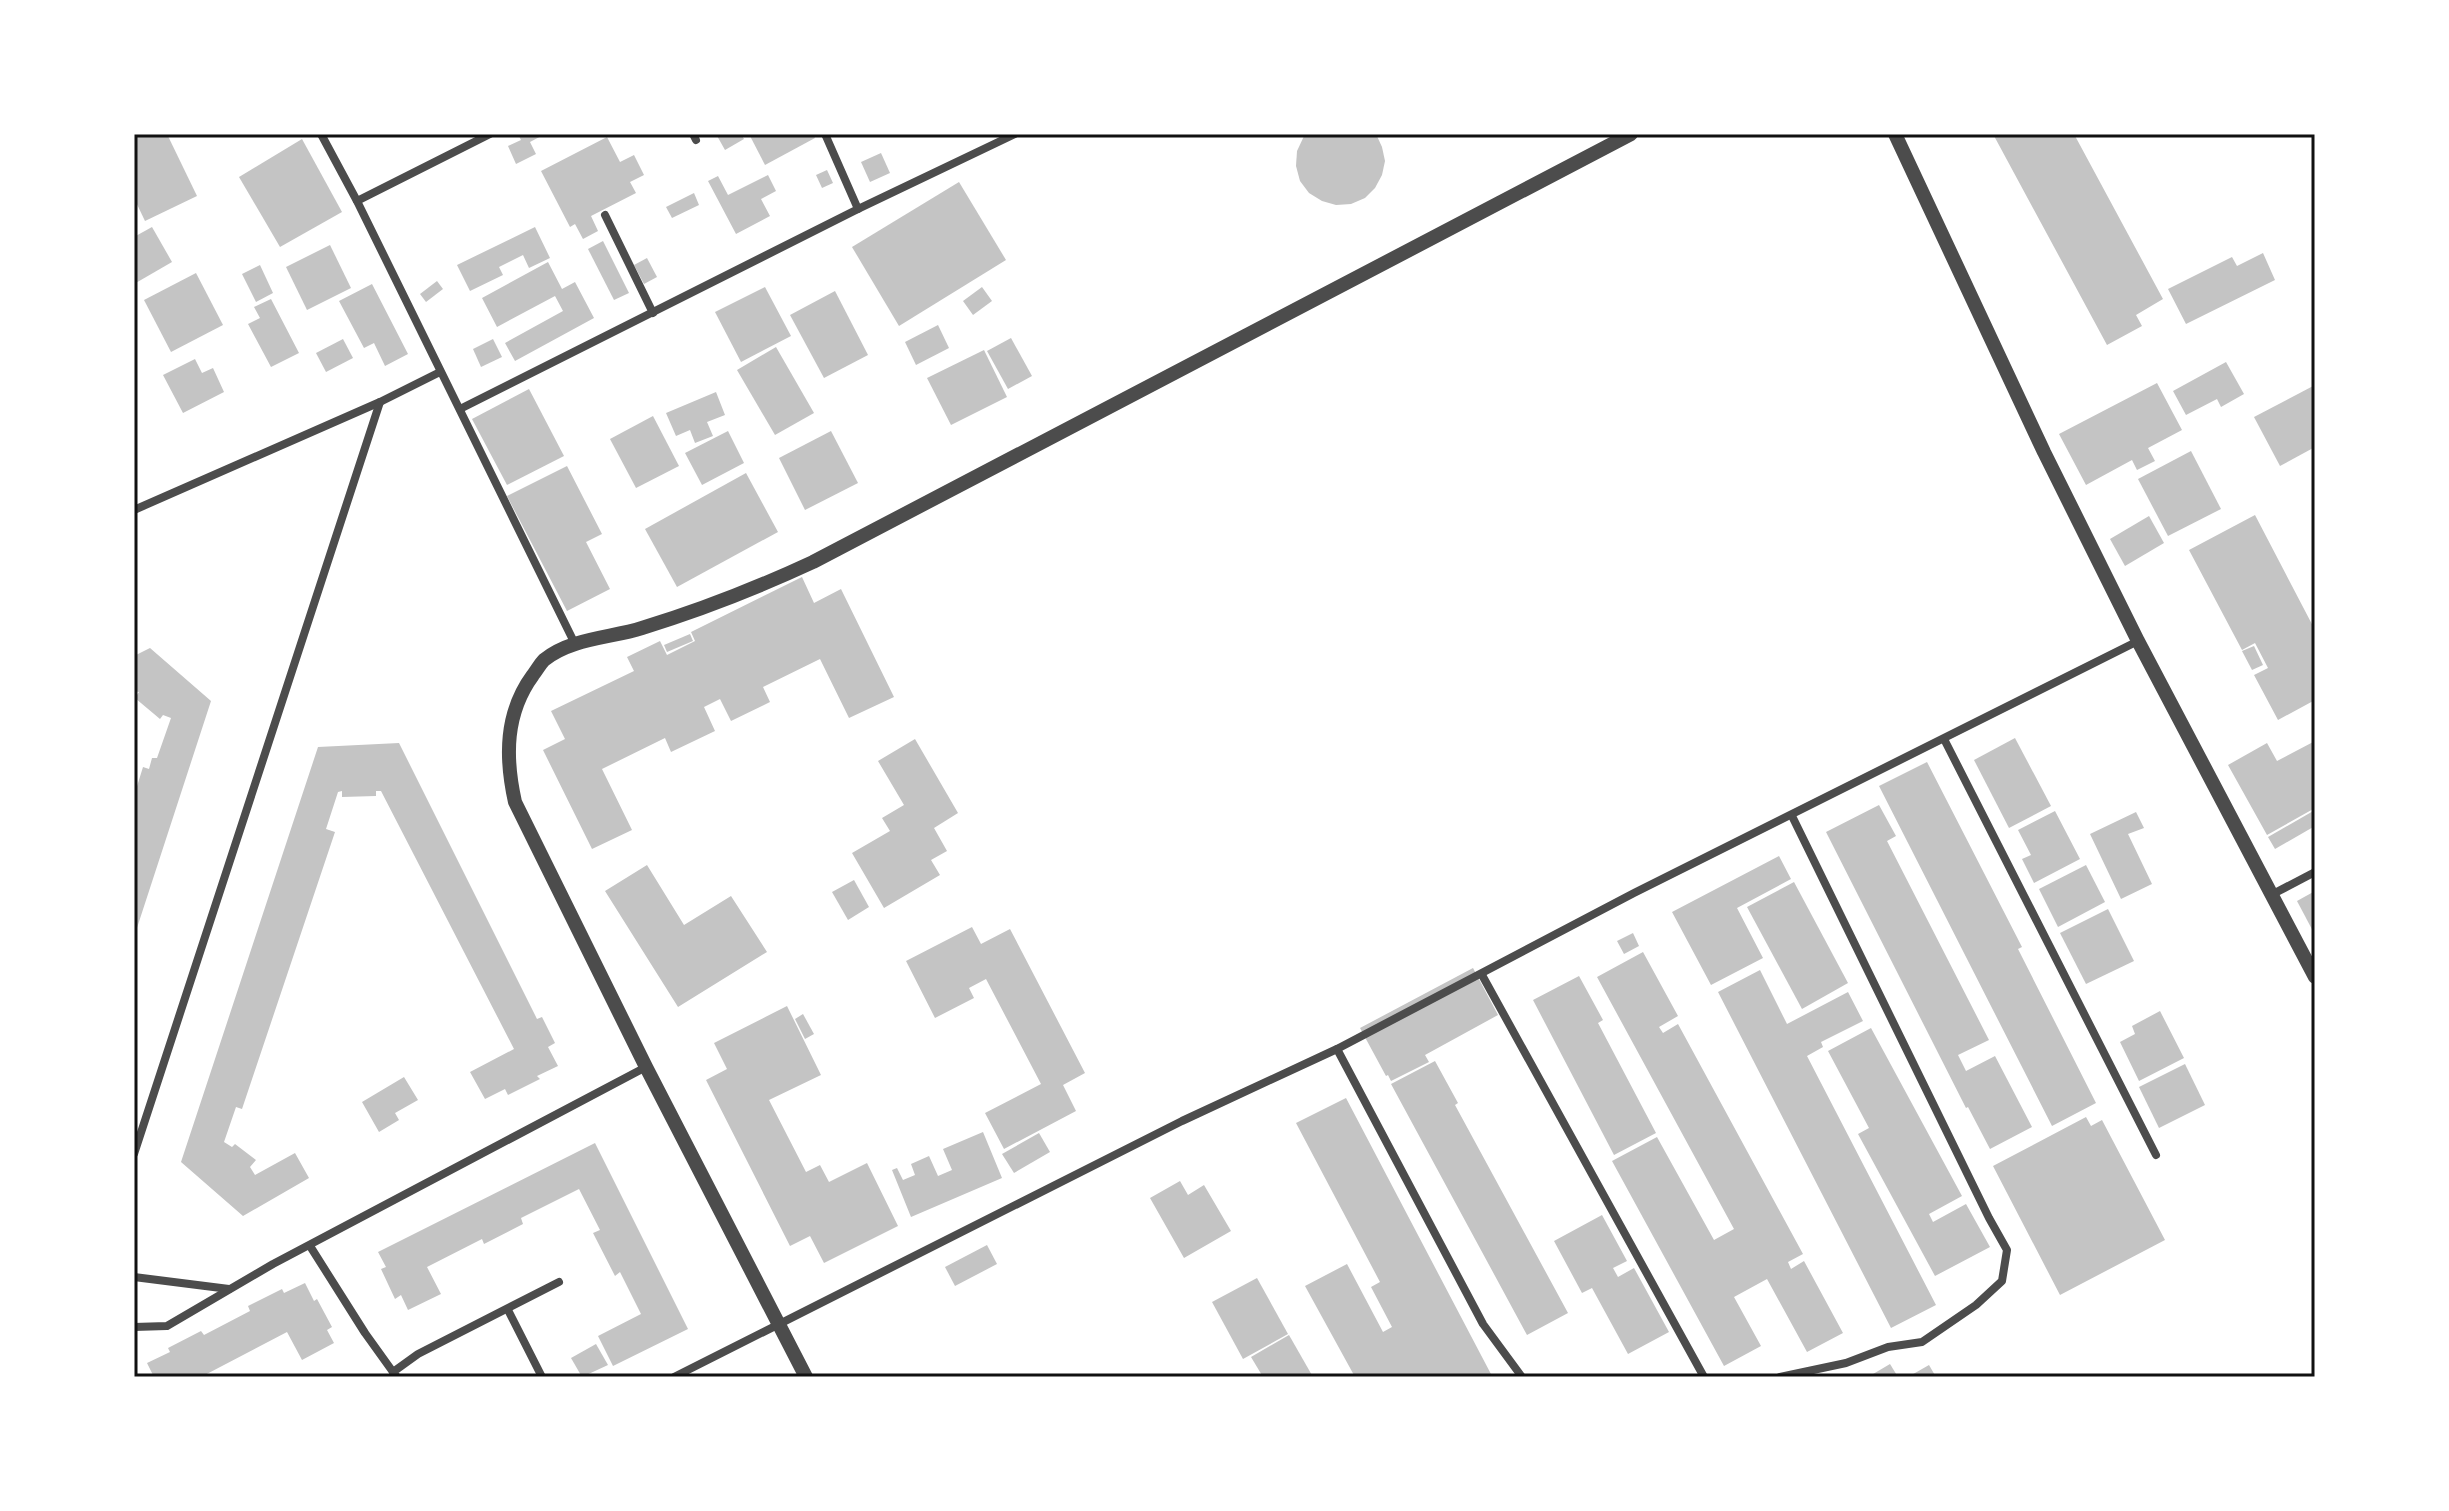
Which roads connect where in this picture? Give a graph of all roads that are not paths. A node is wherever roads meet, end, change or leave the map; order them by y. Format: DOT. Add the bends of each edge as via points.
graph roads {
  1 [pos="321,134"];
  2 [pos="490,134"];
  3 [pos="825,134"];
  4 [pos="1015,134"];
  5 [pos="1631,134"];
  6 [pos="1895,134"];
  7 [pos="357,201"];
  8 [pos="858,209"];
  9 [pos="605,215"];
  10 [pos="653,313"];
  11 [pos="440,372"];
  12 [pos="380,402"];
  13 [pos="460,409"];
  14 [pos="134,510"];
  15 [pos="2138,641"];
  16 [pos="575,644"];
  17 [pos="1944,739"];
  18 [pos="1792,816"];
  19 [pos="2315,872"];
  20 [pos="2271,895"];
  21 [pos="1482,975"];
  22 [pos="2315,977"];
  23 [pos="1337,1049"];
  24 [pos="646,1067"];
  25 [pos="134,1154"];
  26 [pos="2156,1155"];
  27 [pos="310,1246"];
  28 [pos="134,1277"];
  29 [pos="559,1282"];
  30 [pos="230,1289"];
  31 [pos="508,1310"];
  32 [pos="778,1323"];
  33 [pos="134,1327"];
  34 [pos="395,1375"];
  35 [pos="542,1377"];
  36 [pos="674,1377"];
  37 [pos="806,1377"];
  38 [pos="1522,1377"];
  39 [pos="1704,1377"];
  40 [pos="1780,1377"];
  1 -- 7 [label="street"];
  2 -- 7 [label="street"];
  3 -- 8 [label="street"];
  4 -- 8 [label="street"];
  5 -- 16 [label="street" via="813,562 700,609"];
  6 -- 15 [label="street"];
  7 -- 11 [label="street"];
  8 -- 10 [label="street"];
  9 -- 10 [label="street"];
  10 -- 13 [label="street"];
  11 -- 12 [label="street"];
  11 -- 13 [label="street"];
  12 -- 14 [label="street"];
  12 -- 25 [label="street"];
  13 -- 16 [label="street"];
  15 -- 17 [label="street"];
  15 -- 20 [label="street"];
  16 -- 24 [label="street" via="544,661 523,689 510,722 509,777 515,802"];
  17 -- 18 [label="street"];
  17 -- 26 [label="street"];
  18 -- 21 [label="street"];
  18 -- 40 [label="street" via="2007,1250 2002,1281 1922,1342"];
  19 -- 20 [label="street"];
  20 -- 22 [label="street"];
  21 -- 23 [label="street"];
  21 -- 39 [label="street"];
  23 -- 32 [label="street"];
  23 -- 38 [label="street" via="1483,1324"];
  24 -- 27 [label="street"];
  24 -- 32 [label="street"];
  27 -- 30 [label="street"];
  27 -- 34 [label="street"];
  28 -- 30 [label="street"];
  29 -- 31 [label="street"];
  30 -- 33 [label="street" via="167,1326"];
  31 -- 34 [label="street" via="418,1354"];
  31 -- 35 [label="street"];
  32 -- 36 [label="street"];
  32 -- 37 [label="street"];
}
